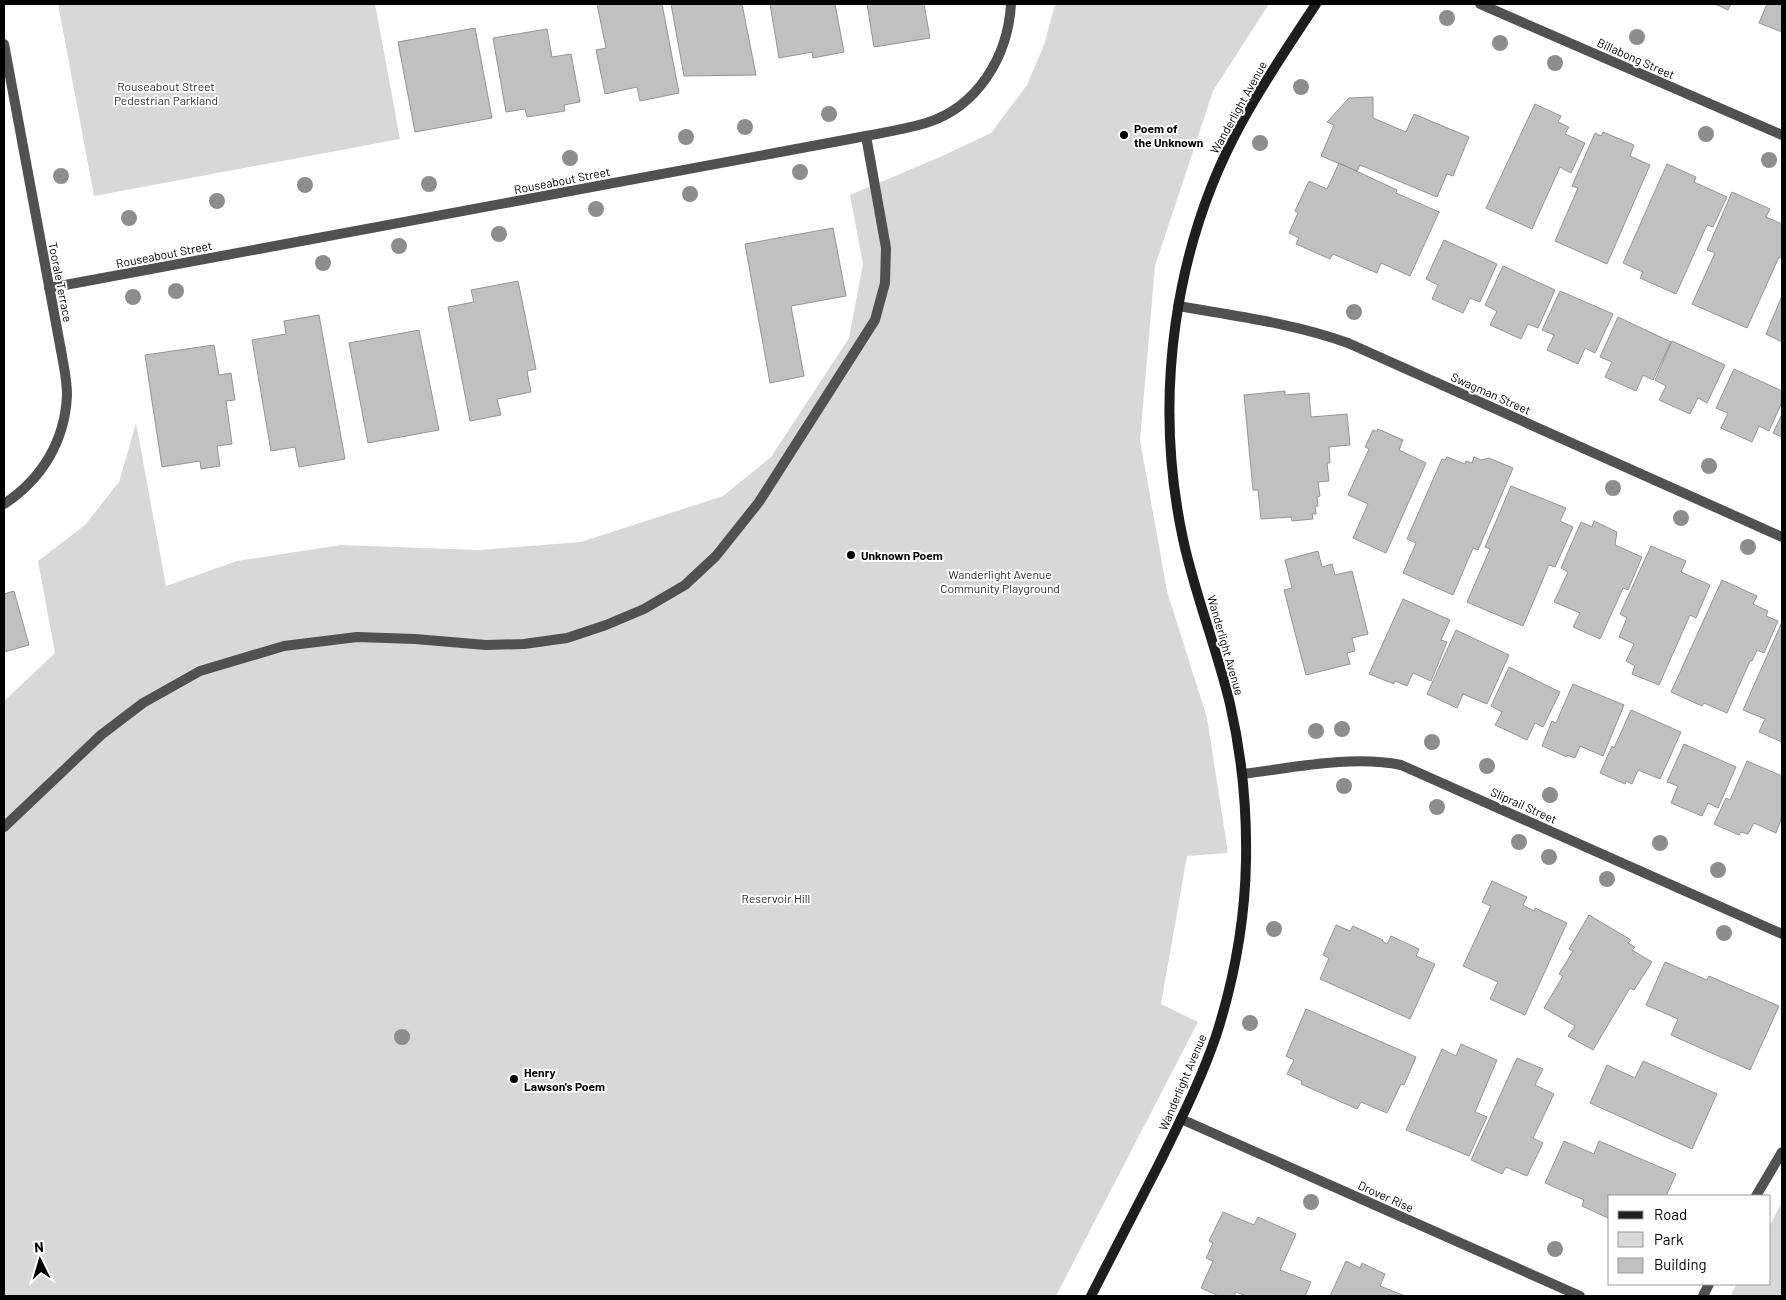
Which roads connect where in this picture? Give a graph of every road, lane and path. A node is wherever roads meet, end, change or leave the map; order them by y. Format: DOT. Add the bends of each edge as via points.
graph roads {
  1 [pos="1011,4"];
  2 [pos="1316,4"];
  3 [pos="1480,4"];
  4 [pos="4,44"];
  5 [pos="8,90"];
  6 [pos="1782,135"];
  7 [pos="866,136"];
  8 [pos="49,288"];
  9 [pos="1178,306"];
  10 [pos="4,504"];
  11 [pos="1782,537"];
  12 [pos="1242,774"];
  13 [pos="4,827"];
  14 [pos="1782,934"];
  15 [pos="1181,1119"];
  16 [pos="1782,1152"];
  17 [pos="1757,1195"];
  18 [pos="1091,1296"];
  19 [pos="1580,1296"];
  1 -- 7 [label="street, Rouseabout Street" via="1006,40 989,75 976,91 945,115 927,123"];
  2 -- 9 [label="street, Wanderlight Avenue" via="1242,121 1220,166 1202,211"];
  3 -- 6 [label="street, Billabong Street"];
  4 -- 5 [label="street, Toorale Terrace"];
  5 -- 8 [label="street, Toorale Terrace"];
  7 -- 8 [label="street, Rouseabout Street"];
  7 -- 13 [label="street" via="886,248 886,283 875,320 759,502 716,556 685,585 644,609 567,638 486,645 357,637 284,646 200,672 143,703 100,735"];
  8 -- 10 [label="street, Toorale Terrace" via="65,372 65,416 60,436 38,475"];
  9 -- 11 [label="street, Swagman Street" via="1288,325 1348,343"];
  9 -- 12 [label="street, Wanderlight Avenue" via="1169,400 1175,494 1195,586 1230,703"];
  12 -- 14 [label="street, Sliprail Street" via="1351,761 1401,766"];
  12 -- 15 [label="street, Wanderlight Avenue" via="1246,862 1244,907 1237,951 1216,1037"];
  15 -- 18 [label="street, Wanderlight Avenue"];
  15 -- 19 [label="street, Drover Rise"];
  16 -- 17 [label="street"];
}
